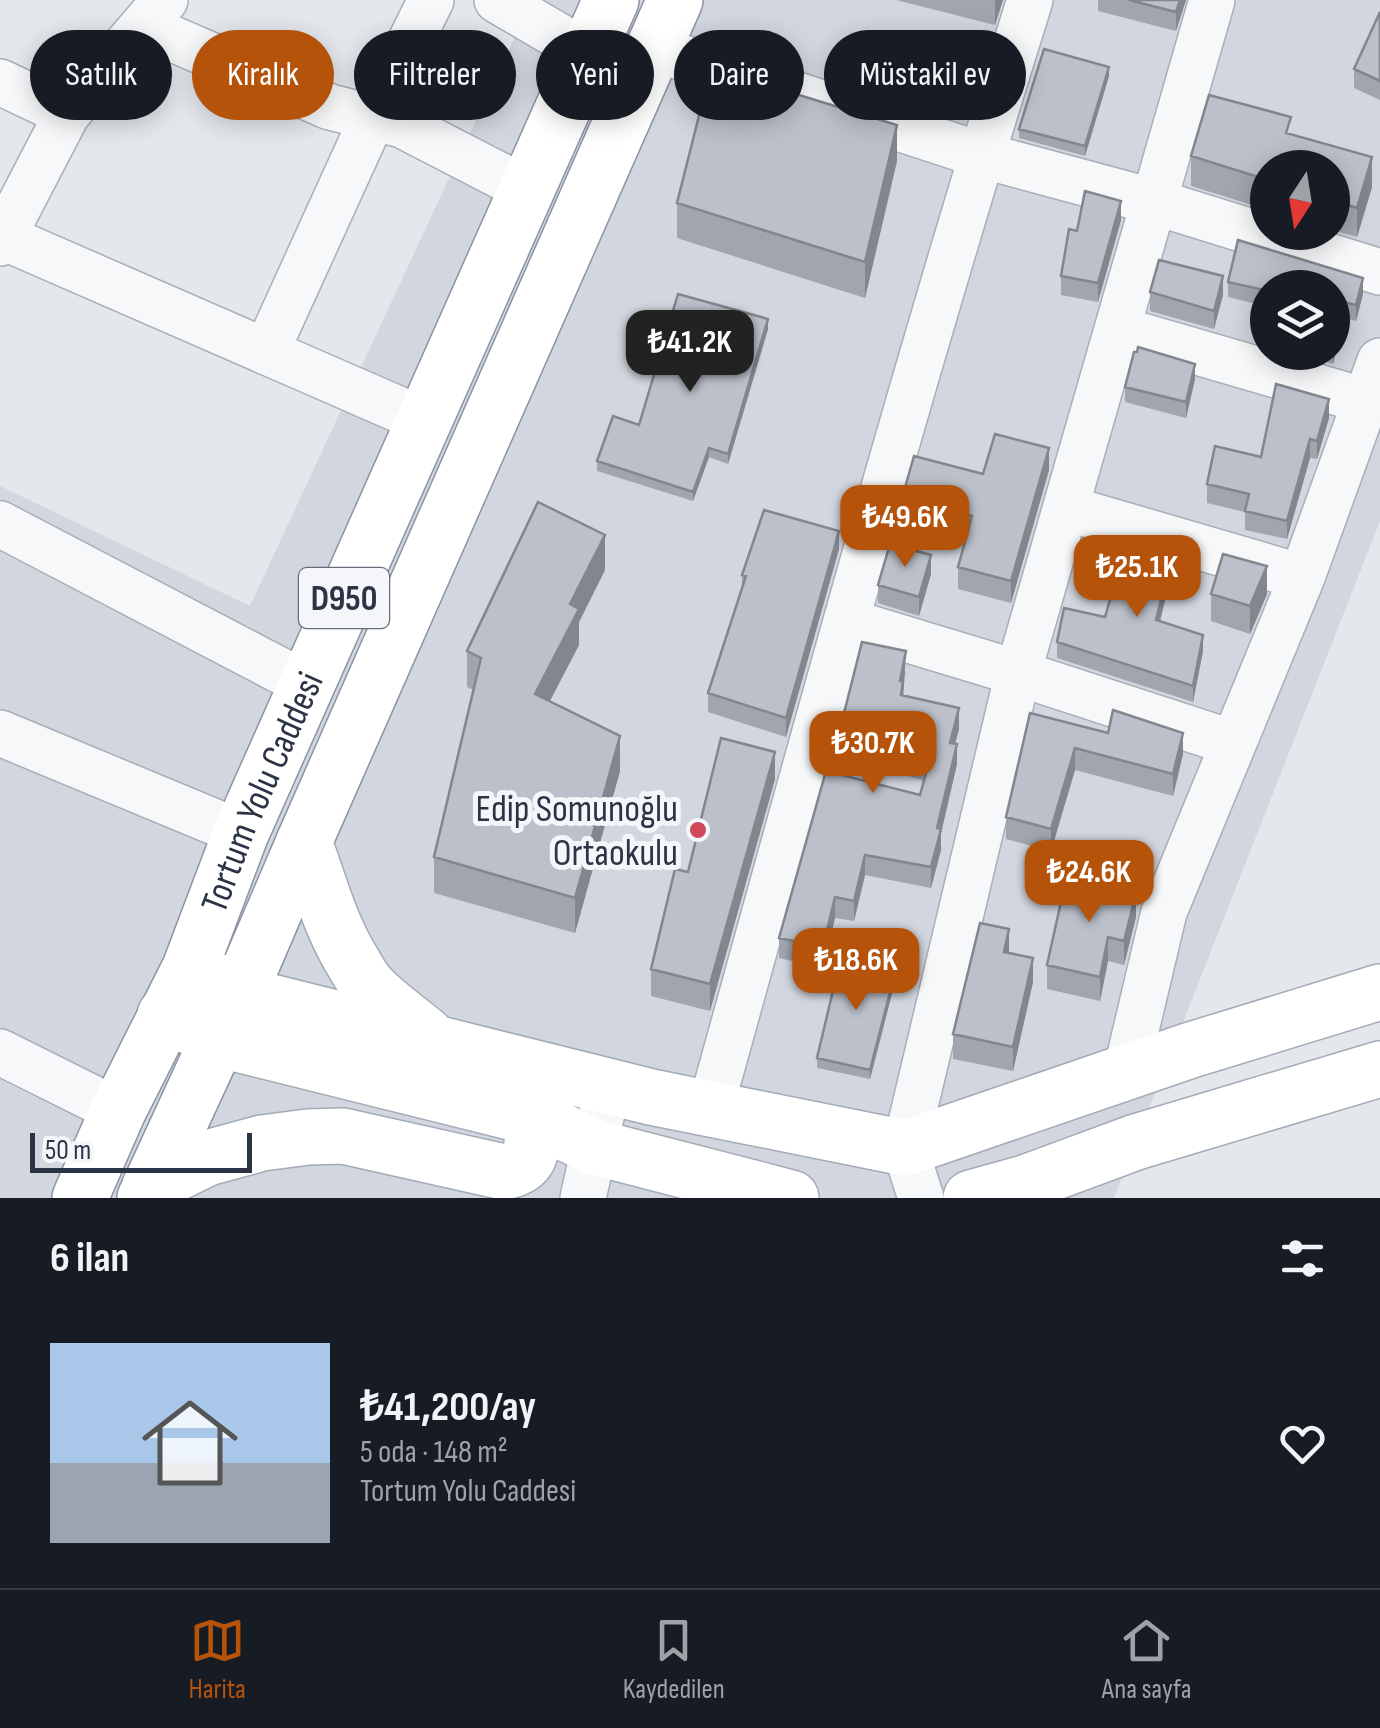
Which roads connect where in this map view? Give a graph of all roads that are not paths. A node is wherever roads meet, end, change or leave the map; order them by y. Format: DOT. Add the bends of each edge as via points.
graph roads {
  1 [pos="432,0"];
  2 [pos="497,0"];
  3 [pos="611,0"];
  4 [pos="1030,0"];
  5 [pos="1212,0"];
  6 [pos="154,13"];
  7 [pos="664,24"];
  8 [pos="417,30"];
  9 [pos="548,30"];
  10 [pos="599,30"];
  11 [pos="0,82"];
  12 [pos="30,96"];
  13 [pos="354,113"];
  14 [pos="64,120"];
  15 [pos="372,120"];
  16 [pos="383,120"];
  17 [pos="559,120"];
  18 [pos="981,155"];
  19 [pos="528,190"];
  20 [pos="1155,202"];
  21 [pos="2,240"];
  22 [pos="1380,272"];
  23 [pos="1118,329"];
  24 [pos="266,352"];
  25 [pos="1373,381"];
  26 [pos="423,420"];
  27 [pos="1066,508"];
  28 [pos="0,524"];
  29 [pos="1302,576"];
  30 [pos="846,621"];
  31 [pos="1018,673"];
  32 [pos="306,684"];
  33 [pos="0,733"];
  34 [pos="1233,743"];
  35 [pos="241,833"];
  36 [pos="304,842"];
  37 [pos="190,968"];
  38 [pos="1380,992"];
  39 [pos="165,1015"];
  40 [pos="228,1017"];
  41 [pos="436,1043"];
  42 [pos="0,1052"];
  43 [pos="1380,1069"];
  44 [pos="1126,1072"];
  45 [pos="608,1086"];
  46 [pos="710,1110"];
  47 [pos="118,1111"];
  48 [pos="536,1118"];
  49 [pos="588,1173"];
  50 [pos="913,1173"];
  51 [pos="148,1192"];
  52 [pos="80,1198"];
  53 [pos="791,1198"];
  54 [pos="971,1198"];
  1 -- 8 [label="street"];
  2 -- 9 [label="street"];
  3 -- 10 [label="main road, Tortum Yolu Caddesi / D950"];
  4 -- 18 [label="street"];
  5 -- 20 [label="street"];
  6 -- 13 [label="street" via="330,107"];
  7 -- 18 [label="street"];
  7 -- 36 [label="main road, Tortum Yolu Caddesi / D950"];
  11 -- 12 [label="street"];
  14 -- 21 [label="street"];
  15 -- 24 [label="street"];
  16 -- 19 [label="street"];
  17 -- 19 [label="main road, Tortum Yolu Caddesi / D950"];
  18 -- 20 [label="street"];
  18 -- 30 [label="street"];
  19 -- 26 [label="main road, Tortum Yolu Caddesi / D950"];
  20 -- 22 [label="street"];
  20 -- 23 [label="street"];
  21 -- 24 [label="street"];
  23 -- 25 [label="street"];
  23 -- 27 [label="street"];
  24 -- 26 [label="street"];
  25 -- 29 [label="street"];
  26 -- 32 [label="main road, Tortum Yolu Caddesi / D950"];
  27 -- 29 [label="street"];
  27 -- 31 [label="street"];
  28 -- 32 [label="street"];
  29 -- 34 [label="street"];
  30 -- 31 [label="street"];
  30 -- 46 [label="street"];
  31 -- 34 [label="street"];
  31 -- 50 [label="street"];
  32 -- 35 [label="main road, Tortum Yolu Caddesi / D950"];
  33 -- 35 [label="street"];
  34 -- 44 [label="street" via="1164,912"];
  35 -- 37 [label="main road, Tortum Yolu Caddesi / D950"];
  36 -- 40 [label="main road, Tortum Yolu Caddesi / D950"];
  36 -- 41 [label="main road" via="337,936 362,977"];
  37 -- 39 [label="main road, Tortum Yolu Caddesi / D950"];
  37 -- 40 [label="main road"];
  38 -- 44 [label="main road"];
  39 -- 40 [label="main road"];
  39 -- 47 [label="main road, Tortum Yolu Caddesi / D950"];
  40 -- 41 [label="main road"];
  40 -- 48 [label="main road"];
  40 -- 51 [label="main road, Tortum Yolu Caddesi / D950"];
  41 -- 45 [label="main road"];
  42 -- 47 [label="street"];
  43 -- 54 [label="main road"];
  44 -- 50 [label="main road"];
  45 -- 46 [label="main road"];
  45 -- 49 [label="street"];
  46 -- 50 [label="main road"];
  47 -- 52 [label="main road, Tortum Yolu Caddesi / D950"];
  48 -- 49 [label="main road"];
  48 -- 51 [label="main road" via="528,1160 504,1172 326,1136 207,1158"];
  49 -- 53 [label="main road"];
}
